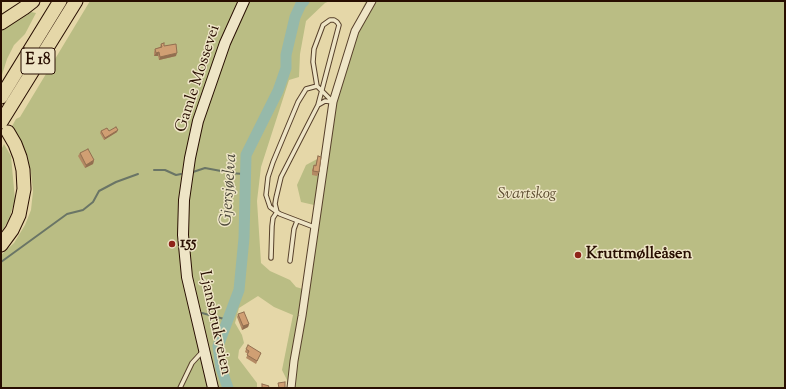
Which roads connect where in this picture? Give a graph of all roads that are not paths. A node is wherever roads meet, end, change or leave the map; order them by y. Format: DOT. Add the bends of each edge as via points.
graph roads {
  1 [pos="33,1"];
  2 [pos="60,1"];
  3 [pos="76,1"];
  4 [pos="244,1"];
  5 [pos="372,1"];
  6 [pos="1,23"];
  7 [pos="317,86"];
  8 [pos="322,90"];
  9 [pos="1,97"];
  10 [pos="333,102"];
  11 [pos="318,105"];
  12 [pos="5,127"];
  13 [pos="188,169"];
  14 [pos="277,212"];
  15 [pos="297,221"];
  16 [pos="314,227"];
  17 [pos="3,240"];
  18 [pos="270,258"];
  19 [pos="290,262"];
  20 [pos="204,350"];
  21 [pos="180,388"];
  22 [pos="213,388"];
  23 [pos="291,388"];
  1 -- 6 [label="highway"];
  2 -- 9 [label="highway, E 18"];
  3 -- 12 [label="highway, E 18"];
  4 -- 13 [label="main road, Gamle Mossevei" via="228,35 208,90 198,121"];
  5 -- 10 [label="street" via="355,31"];
  7 -- 8 [label="lane"];
  7 -- 8 [label="lane" via="313,62 314,49 323,25 334,20 339,26"];
  7 -- 14 [label="lane" via="306,89 302,94 268,177 266,195 270,207"];
  8 -- 10 [label="lane"];
  8 -- 11 [label="lane"];
  10 -- 11 [label="lane"];
  10 -- 16 [label="street"];
  11 -- 14 [label="lane" via="281,177 275,204"];
  12 -- 17 [label="highway, E 18" via="20,158 24,189 19,215"];
  13 -- 20 [label="main road, Ljansbrukveien" via="183,211 185,254 190,292"];
  14 -- 15 [label="lane"];
  14 -- 18 [label="lane" via="273,218"];
  15 -- 16 [label="lane"];
  15 -- 19 [label="lane"];
  16 -- 23 [label="street"];
  20 -- 21 [label="lane" via="192,363"];
  20 -- 22 [label="main road, Ljansbrukveien"];
}
